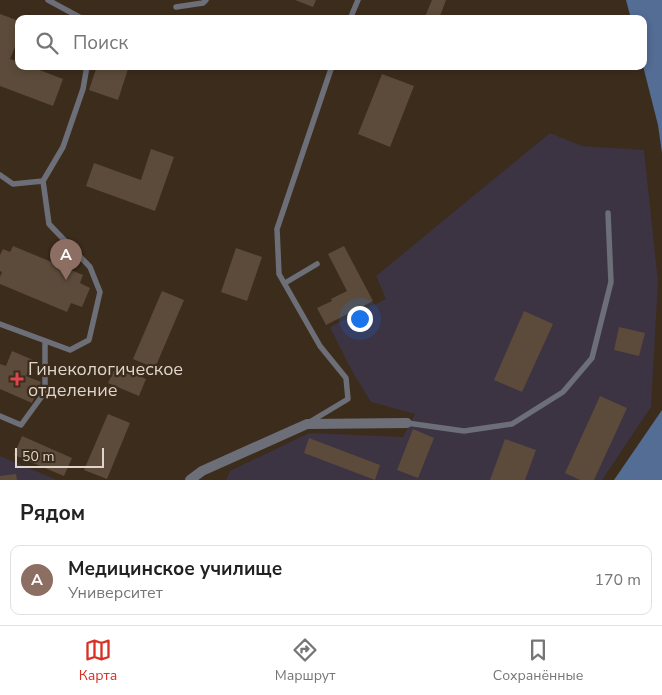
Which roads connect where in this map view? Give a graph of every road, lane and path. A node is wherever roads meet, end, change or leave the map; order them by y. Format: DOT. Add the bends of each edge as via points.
graph roads {
  1 [pos="48,0"];
  2 [pos="206,0"];
  3 [pos="358,0"];
  4 [pos="176,7"];
  5 [pos="76,15"];
  6 [pos="352,15"];
  7 [pos="86,70"];
  8 [pos="331,70"];
  9 [pos="0,176"];
  10 [pos="43,181"];
  11 [pos="608,213"];
  12 [pos="317,264"];
  13 [pos="285,283"];
  14 [pos="0,324"];
  15 [pos="45,341"];
  16 [pos="0,416"];
  17 [pos="408,423"];
  18 [pos="307,424"];
  19 [pos="190,480"];
  1 -- 5 [label="lane"];
  2 -- 4 [label="lane"];
  3 -- 6 [label="lane"];
  7 -- 10 [label="lane" via="63,147"];
  8 -- 13 [label="lane" via="277,229 280,274"];
  9 -- 10 [label="lane" via="14,184"];
  10 -- 15 [label="lane" via="49,224 90,267 100,292 88,340 70,350"];
  11 -- 17 [label="lane" via="611,282 592,358 563,392 512,424 464,431"];
  12 -- 13 [label="lane"];
  13 -- 18 [label="lane" via="320,346 346,378 348,399"];
  14 -- 15 [label="lane"];
  15 -- 16 [label="lane" via="45,392 21,425"];
  17 -- 18 [label="street"];
  18 -- 19 [label="street" via="202,471"];
}
